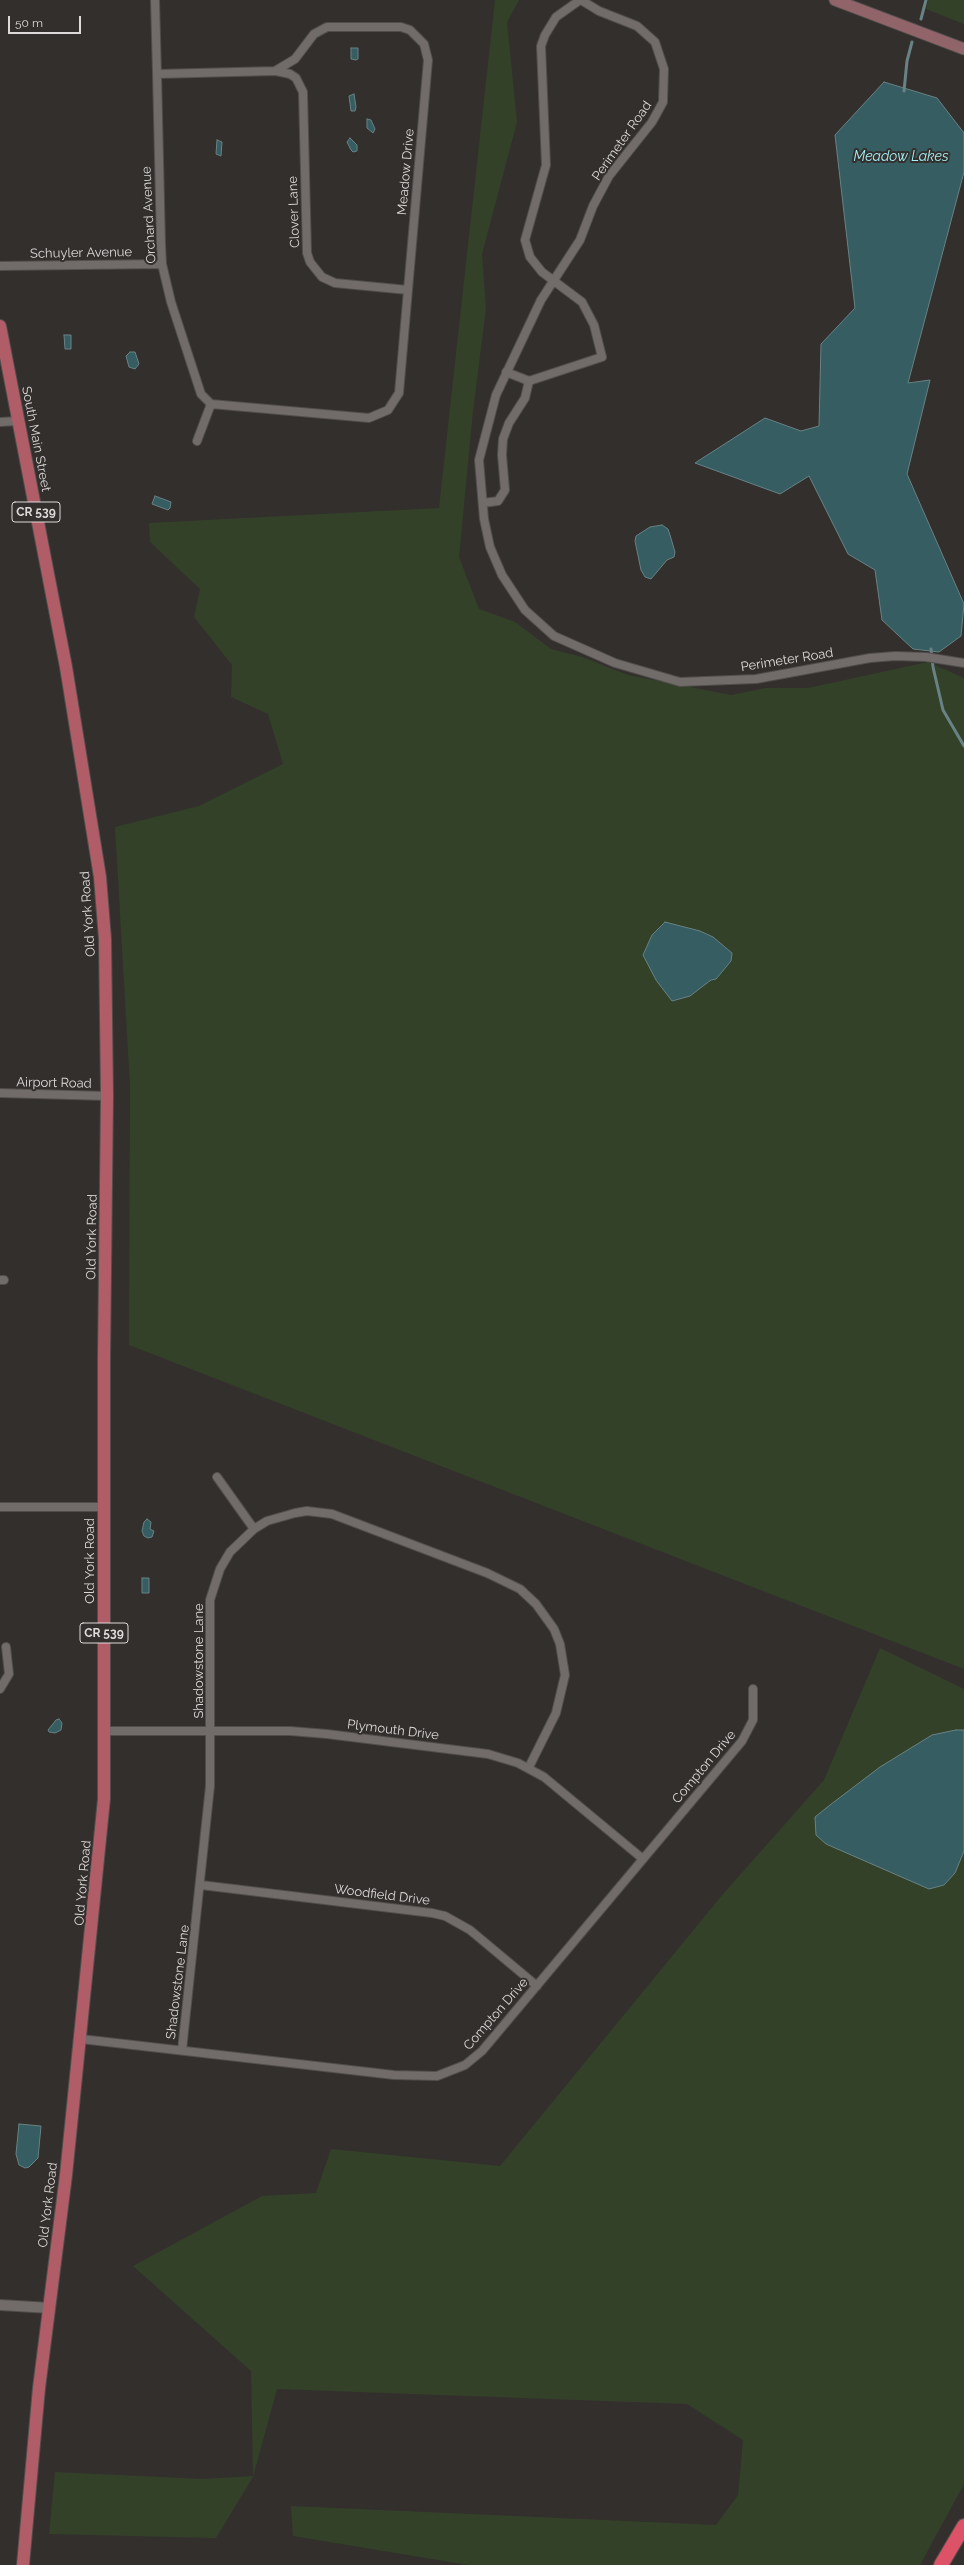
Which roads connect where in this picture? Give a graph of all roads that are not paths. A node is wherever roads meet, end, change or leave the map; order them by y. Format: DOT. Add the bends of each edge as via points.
graph roads {
  1 [pos="155,0"];
  2 [pos="580,0"];
  3 [pos="835,0"];
  4 [pos="964,49"];
  5 [pos="275,71"];
  6 [pos="156,74"];
  7 [pos="162,264"];
  8 [pos="0,266"];
  9 [pos="553,281"];
  10 [pos="408,290"];
  11 [pos="0,326"];
  12 [pos="506,372"];
  13 [pos="529,381"];
  14 [pos="211,404"];
  15 [pos="18,421"];
  16 [pos="0,422"];
  17 [pos="197,441"];
  18 [pos="483,503"];
  19 [pos="964,663"];
  20 [pos="72,699"];
  21 [pos="0,1093"];
  22 [pos="107,1096"];
  23 [pos="217,1477"];
  24 [pos="0,1507"];
  25 [pos="103,1507"];
  26 [pos="254,1529"];
  27 [pos="6,1647"];
  28 [pos="752,1689"];
  29 [pos="0,1690"];
  30 [pos="210,1730"];
  31 [pos="105,1731"];
  32 [pos="529,1767"];
  33 [pos="643,1858"];
  34 [pos="201,1885"];
  35 [pos="537,1986"];
  36 [pos="81,2039"];
  37 [pos="182,2050"];
  38 [pos="0,2305"];
  39 [pos="50,2308"];
  40 [pos="964,2526"];
  41 [pos="23,2565"];
  42 [pos="941,2565"];
  1 -- 6 [label="street, Orchard Avenue"];
  2 -- 9 [label="street, Perimeter Road" via="556,17 541,46 546,165 525,240 530,257"];
  2 -- 9 [label="street, Perimeter Road" via="599,11 637,26 655,42 664,69 663,102 652,122 609,176 593,206 580,240"];
  3 -- 4 [label="main road"];
  5 -- 6 [label="street, Meadow Drive"];
  5 -- 10 [label="street, Clover Lane" via="296,78 303,92 307,253 310,262 322,277 336,283"];
  5 -- 10 [label="street, Meadow Drive" via="295,59 314,34 327,27 401,27 414,33 424,44 428,60"];
  6 -- 7 [label="street, Orchard Avenue"];
  7 -- 8 [label="street, Schuyler Avenue"];
  7 -- 14 [label="street, Orchard Avenue" via="171,302 201,394"];
  9 -- 12 [label="street, Perimeter Road"];
  9 -- 13 [label="street, Perimeter Road" via="586,307 594,324 602,356"];
  10 -- 14 [label="street, Meadow Drive" via="399,393 394,404 379,415 369,418"];
  11 -- 15 [label="main road, South Main Street / CR 539"];
  12 -- 13 [label="street"];
  12 -- 18 [label="street, Perimeter Road" via="496,395 479,460"];
  13 -- 18 [label="street" via="525,398 509,423 503,439 505,490 498,501"];
  14 -- 17 [label="street"];
  15 -- 16 [label="street"];
  15 -- 20 [label="main road, South Main Street / CR 539"];
  18 -- 19 [label="street, Perimeter Road" via="490,547 502,575 526,610 554,636 615,663 680,682 756,679 870,658 914,656"];
  20 -- 22 [label="main road, Old York Road / CR 539" via="104,917"];
  21 -- 22 [label="street, Airport Road"];
  22 -- 25 [label="main road, Old York Road / CR 539"];
  23 -- 26 [label="street"];
  24 -- 25 [label="street"];
  25 -- 31 [label="main road, Old York Road / CR 539"];
  26 -- 30 [label="street, Shadowstone Lane" via="230,1552 220,1568 212,1594"];
  26 -- 32 [label="street, Shadowstone Lane" via="267,1521 295,1512 332,1514 487,1573 520,1589 536,1604 554,1629 560,1644 564,1675 563,1690 556,1713"];
  27 -- 29 [label="street" via="9,1674"];
  28 -- 33 [label="street, Compton Drive" via="754,1714 749,1731"];
  30 -- 31 [label="street, Plymouth Drive"];
  30 -- 32 [label="street, Plymouth Drive" via="327,1734 488,1754"];
  30 -- 34 [label="street, Shadowstone Lane" via="210,1786"];
  31 -- 36 [label="main road, Old York Road / CR 539" via="101,1843"];
  32 -- 33 [label="street, Plymouth Drive" via="556,1785"];
  33 -- 35 [label="street, Compton Drive"];
  34 -- 35 [label="street, Woodfield Drive" via="445,1916 470,1930"];
  34 -- 37 [label="street, Shadowstone Lane"];
  35 -- 37 [label="street, Compton Drive" via="477,2056 465,2065 437,2076 394,2075"];
  36 -- 37 [label="street, Compton Drive"];
  36 -- 39 [label="main road, Old York Road / CR 539"];
  38 -- 39 [label="street"];
  39 -- 41 [label="main road, Old York Road / CR 539" via="39,2388"];
  40 -- 42 [label="highway"];
}
